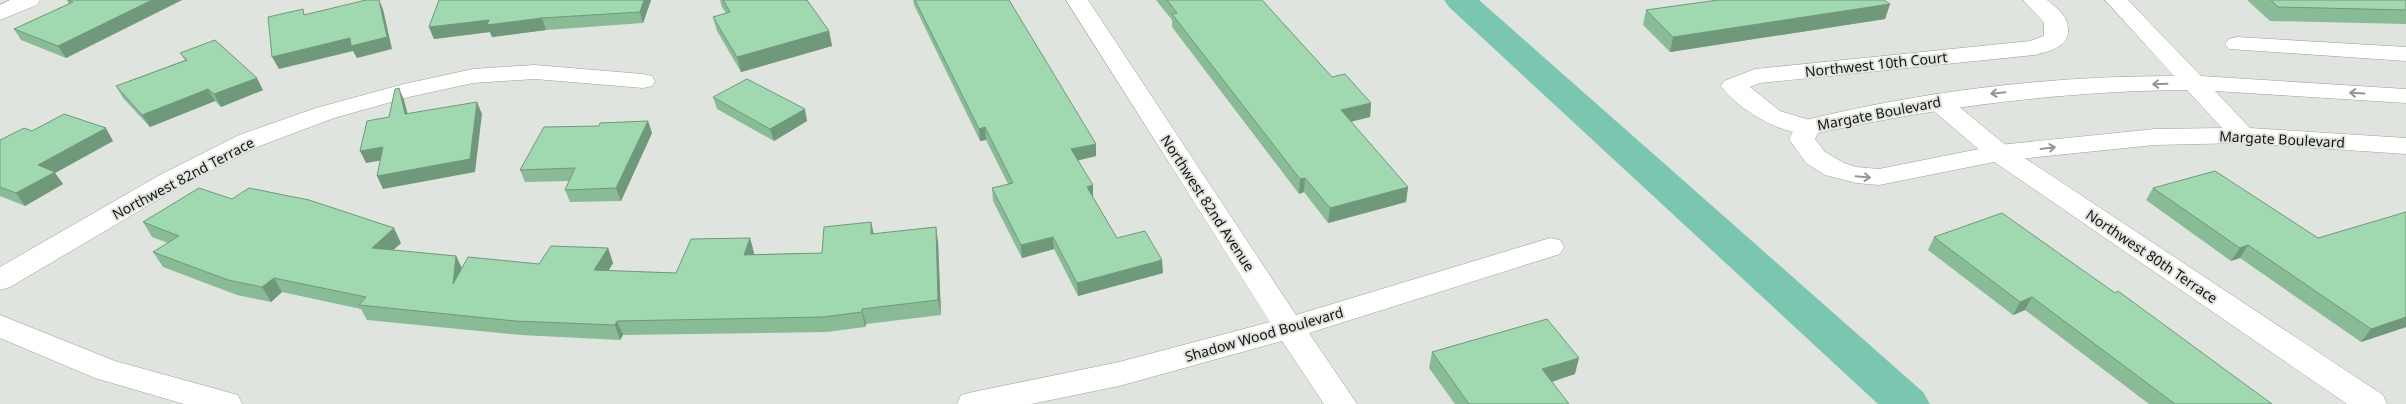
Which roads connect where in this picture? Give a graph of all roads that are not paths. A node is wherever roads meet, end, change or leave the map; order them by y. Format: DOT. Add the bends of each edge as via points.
graph roads {
  1 [pos="29,0"];
  2 [pos="1077,0"];
  3 [pos="2034,0"];
  4 [pos="2116,0"];
  5 [pos="0,13"];
  6 [pos="2237,44"];
  7 [pos="2406,54"];
  8 [pos="644,81"];
  9 [pos="2194,83"];
  10 [pos="2406,96"];
  11 [pos="1937,102"];
  12 [pos="1807,127"];
  13 [pos="2243,135"];
  14 [pos="2406,146"];
  15 [pos="2000,153"];
  16 [pos="1550,247"];
  17 [pos="0,280"];
  18 [pos="0,326"];
  19 [pos="1288,328"];
  20 [pos="226,404"];
  21 [pos="973,404"];
  22 [pos="1341,404"];
  23 [pos="2371,404"];
  1 -- 5 [label="street"];
  2 -- 19 [label="street, Northwest 82nd Avenue"];
  3 -- 12 [label="street, Northwest 10th Court" via="2055,20 2056,39 2035,48 1755,76 1733,86 1771,116"];
  4 -- 9 [label="street"];
  6 -- 7 [label="street"];
  8 -- 17 [label="street, Northwest 82nd Terrace" via="535,72 473,76 325,113 248,141 168,182"];
  10 -- 9 [label="street, Margate Boulevard, one-way"];
  9 -- 11 [label="street, Margate Boulevard, one-way" via="2058,88"];
  9 -- 13 [label="street"];
  11 -- 12 [label="street, Margate Boulevard"];
  11 -- 15 [label="street, Northwest 80th Terrace"];
  12 -- 15 [label="street, Margate Boulevard, one-way" via="1802,139 1810,152 1828,166 1859,177 1879,178"];
  13 -- 14 [label="street, Margate Boulevard"];
  15 -- 13 [label="street, Margate Boulevard, one-way" via="2135,139"];
  15 -- 23 [label="street, Northwest 80th Terrace"];
  16 -- 19 [label="street, Shadow Wood Boulevard"];
  18 -- 20 [label="street" via="106,370"];
  19 -- 21 [label="street, Shadow Wood Boulevard" via="1119,374"];
  19 -- 22 [label="street, Northwest 82nd Avenue"];
}
